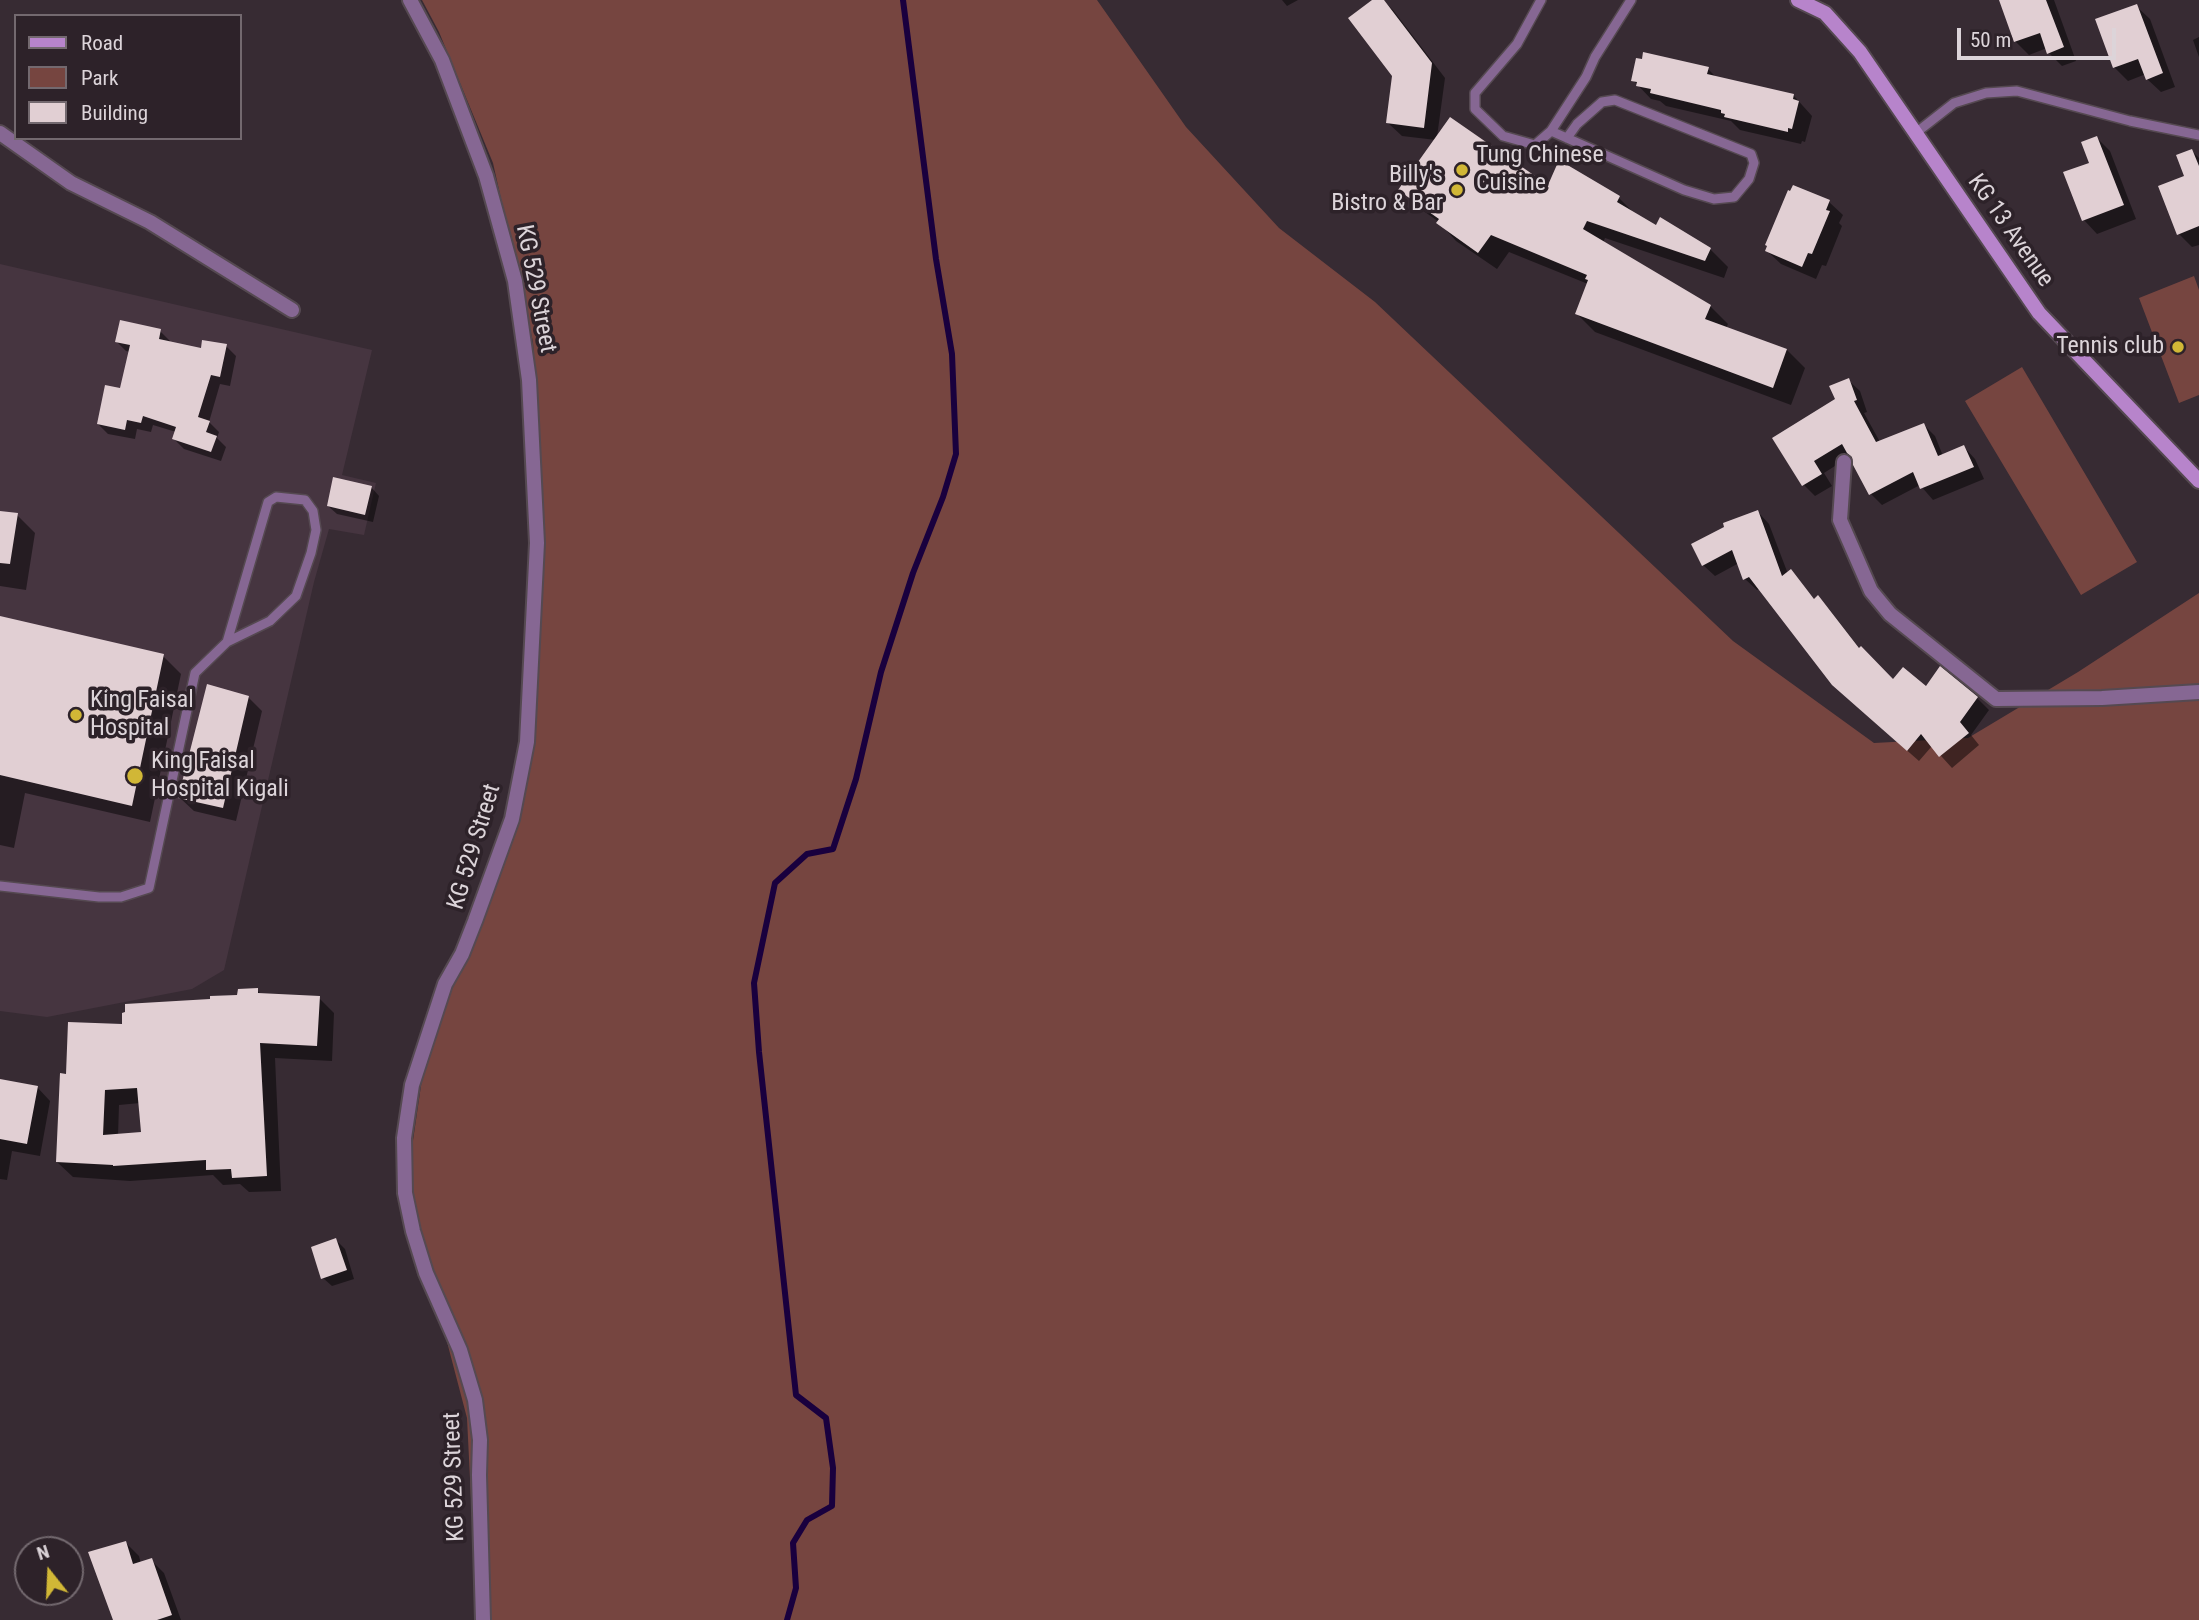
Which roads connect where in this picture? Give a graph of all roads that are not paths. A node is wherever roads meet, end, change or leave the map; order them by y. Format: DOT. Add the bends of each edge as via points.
graph roads {
  1 [pos="410,0"];
  2 [pos="1541,0"];
  3 [pos="1631,0"];
  4 [pos="1798,0"];
  5 [pos="1823,7"];
  6 [pos="1551,131"];
  7 [pos="1917,132"];
  8 [pos="0,133"];
  9 [pos="2199,135"];
  10 [pos="1567,138"];
  11 [pos="292,310"];
  12 [pos="1844,462"];
  13 [pos="2199,481"];
  14 [pos="227,642"];
  15 [pos="2199,692"];
  16 [pos="0,886"];
  17 [pos="482,1620"];
  1 -- 17 [label="street, KG 529 Street" via="442,60 486,176 515,281 528,380 537,543 527,742 512,819 467,943 445,984 412,1085 404,1138 405,1192 413,1231 475,1400 480,1440"];
  2 -- 6 [label="lane" via="1517,44 1475,93 1475,109 1503,136 1535,145"];
  3 -- 6 [label="lane"];
  4 -- 5 [label="street, KG 13 Avenue"];
  5 -- 7 [label="street, KG 13 Avenue"];
  6 -- 10 [label="lane"];
  7 -- 9 [label="lane" via="1954,103 1986,93 2017,91"];
  7 -- 13 [label="street, KG 13 Avenue" via="2039,313"];
  8 -- 11 [label="street" via="71,183 150,222"];
  10 -- 10 [label="lane" via="1714,200 1734,197 1749,179 1754,163 1751,154 1615,100 1602,102"];
  12 -- 15 [label="street" via="1840,520 1871,591 1890,614 1996,699"];
  14 -- 14 [label="lane" via="270,621 296,596 316,530 313,511 304,500 276,498 268,502"];
  14 -- 16 [label="lane" via="195,673 149,888 121,897 99,897"];
}
